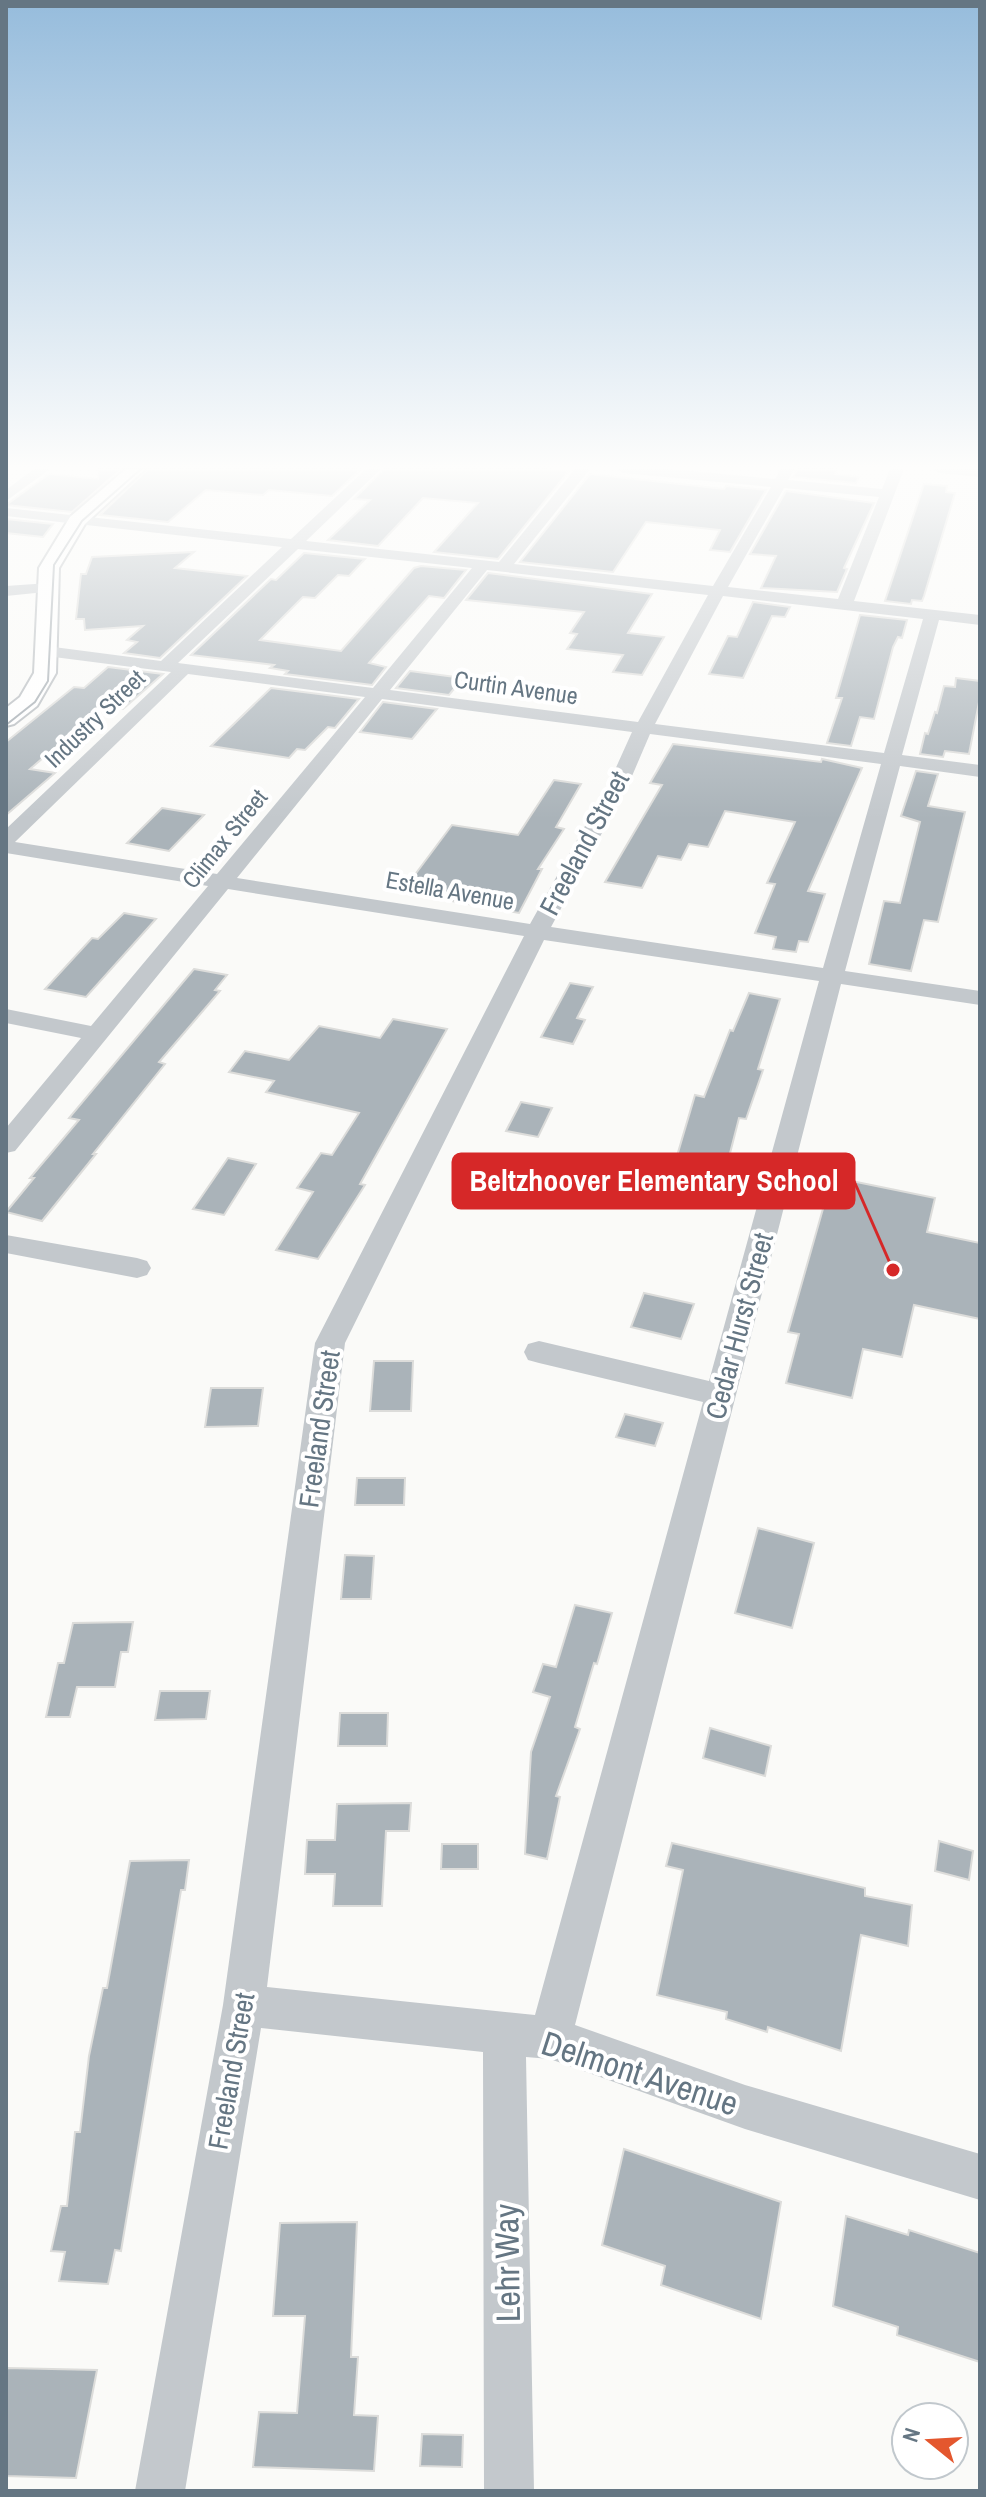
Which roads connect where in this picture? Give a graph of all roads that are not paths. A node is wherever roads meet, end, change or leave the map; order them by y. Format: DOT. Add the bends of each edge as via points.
graph roads {
  1 [pos="252,586"];
  2 [pos="475,586"];
  3 [pos="677,586"];
  4 [pos="722,586"];
  5 [pos="852,586"];
  6 [pos="49,588"];
  7 [pos="719,590"];
  8 [pos="6,591"];
  9 [pos="844,605"];
  10 [pos="932,615"];
  11 [pos="980,620"];
  12 [pos="46,651"];
  13 [pos="164,667"];
  14 [pos="184,669"];
  15 [pos="375,694"];
  16 [pos="6,719"];
  17 [pos="643,729"];
  18 [pos="891,760"];
  19 [pos="980,771"];
  20 [pos="6,840"];
  21 [pos="6,847"];
  22 [pos="225,881"];
  23 [pos="537,932"];
  24 [pos="832,975"];
  25 [pos="980,998"];
  26 [pos="6,1016"];
  27 [pos="96,1034"];
  28 [pos="6,1145"];
  29 [pos="6,1244"];
  30 [pos="137,1268"];
  31 [pos="539,1352"];
  32 [pos="721,1395"];
  33 [pos="244,2005"];
  34 [pos="504,2035"];
  35 [pos="550,2038"];
  36 [pos="980,2177"];
  37 [pos="160,2491"];
  38 [pos="509,2491"];
  1 -- 13 [label="street, Industry Street"];
  2 -- 15 [label="street, Climax Street"];
  3 -- 7 [label="street"];
  4 -- 7 [label="street, Freeland Street"];
  5 -- 9 [label="street"];
  6 -- 8 [label="street"];
  6 -- 12 [label="main road"];
  7 -- 9 [label="street"];
  7 -- 17 [label="street, Freeland Street"];
  9 -- 10 [label="street"];
  10 -- 11 [label="street"];
  10 -- 18 [label="street, Cedar Hurst Street"];
  12 -- 13 [label="street, Curtin Avenue"];
  12 -- 16 [label="main road" via="39,689"];
  13 -- 14 [label="street, Curtin Avenue"];
  14 -- 15 [label="street, Curtin Avenue"];
  14 -- 20 [label="street, Industry Street"];
  15 -- 17 [label="street, Curtin Avenue"];
  15 -- 22 [label="street, Climax Street"];
  17 -- 18 [label="street, Curtin Avenue"];
  17 -- 23 [label="street, Freeland Street"];
  18 -- 19 [label="street, Curtin Avenue"];
  18 -- 24 [label="street, Cedar Hurst Street"];
  21 -- 22 [label="street, Estella Avenue"];
  22 -- 23 [label="street, Estella Avenue"];
  22 -- 27 [label="street, Climax Street"];
  23 -- 24 [label="street, Estella Avenue"];
  23 -- 33 [label="street, Freeland Street" via="330,1343"];
  24 -- 25 [label="street, Estella Avenue"];
  24 -- 32 [label="street, Cedar Hurst Street"];
  26 -- 27 [label="street"];
  27 -- 28 [label="street, Climax Street"];
  29 -- 30 [label="street"];
  31 -- 32 [label="street"];
  32 -- 35 [label="street, Cedar Hurst Street"];
  33 -- 34 [label="street, Delmont Avenue"];
  33 -- 37 [label="street, Freeland Street"];
  34 -- 35 [label="street, Delmont Avenue"];
  34 -- 38 [label="street, Lehr Way"];
  35 -- 36 [label="street, Delmont Avenue" via="745,2107"];
}
